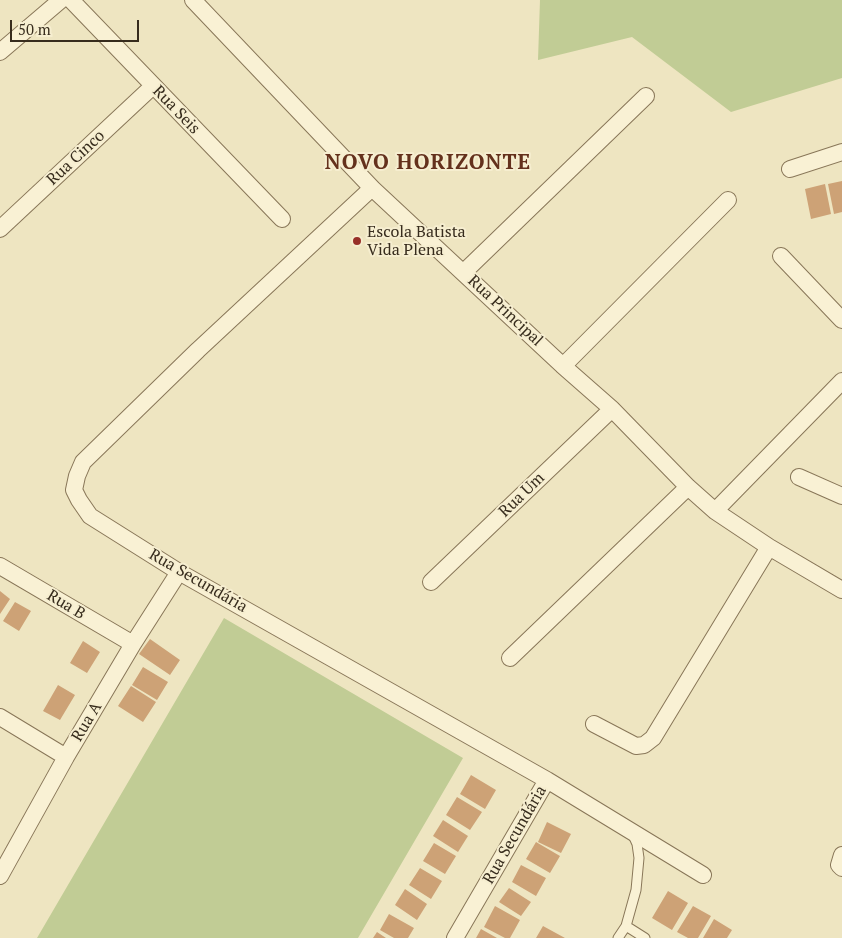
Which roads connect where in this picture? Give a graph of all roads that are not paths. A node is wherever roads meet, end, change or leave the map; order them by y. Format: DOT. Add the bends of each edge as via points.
graph roads {
  1 [pos="61,0"];
  2 [pos="71,0"];
  3 [pos="193,0"];
  4 [pos="0,52"];
  5 [pos="153,86"];
  6 [pos="646,96"];
  7 [pos="842,152"];
  8 [pos="790,170"];
  9 [pos="372,188"];
  10 [pos="728,200"];
  11 [pos="282,219"];
  12 [pos="0,229"];
  13 [pos="781,256"];
  14 [pos="464,272"];
  15 [pos="842,320"];
  16 [pos="563,366"];
  17 [pos="842,381"];
  18 [pos="612,409"];
  19 [pos="799,477"];
  20 [pos="688,487"];
  21 [pos="842,496"];
  22 [pos="715,511"];
  23 [pos="769,547"];
  24 [pos="0,566"];
  25 [pos="179,572"];
  26 [pos="432,582"];
  27 [pos="842,590"];
  28 [pos="133,644"];
  29 [pos="510,658"];
  30 [pos="0,717"];
  31 [pos="594,724"];
  32 [pos="66,757"];
  33 [pos="547,780"];
  34 [pos="632,831"];
  35 [pos="842,855"];
  36 [pos="842,868"];
  37 [pos="1,871"];
  38 [pos="703,875"];
  39 [pos="626,926"];
  40 [pos="455,938"];
  41 [pos="618,938"];
  42 [pos="645,938"];
  1 -- 4 [label="street"];
  2 -- 5 [label="street, Rua Seis"];
  3 -- 9 [label="street, Rua Principal"];
  5 -- 11 [label="street, Rua Seis"];
  5 -- 12 [label="street, Rua Cinco"];
  6 -- 14 [label="street"];
  7 -- 8 [label="street"];
  9 -- 14 [label="street, Rua Principal"];
  9 -- 25 [label="street, Rua Secundária" via="83,462 74,490 90,516"];
  10 -- 16 [label="street"];
  13 -- 15 [label="street"];
  14 -- 16 [label="street, Rua Principal"];
  16 -- 18 [label="street, Rua Principal"];
  17 -- 22 [label="street"];
  18 -- 20 [label="street, Rua Principal"];
  18 -- 26 [label="street, Rua Um"];
  19 -- 21 [label="street"];
  20 -- 22 [label="street, Rua Principal"];
  20 -- 29 [label="street"];
  22 -- 23 [label="street, Rua Principal"];
  23 -- 27 [label="street, Rua Principal"];
  23 -- 31 [label="street" via="653,738 644,745 636,746"];
  24 -- 28 [label="street, Rua B"];
  25 -- 28 [label="street, Rua A"];
  25 -- 33 [label="street, Rua Secundária"];
  28 -- 32 [label="street, Rua A"];
  30 -- 32 [label="street"];
  32 -- 37 [label="street, Rua A"];
  33 -- 34 [label="street"];
  33 -- 40 [label="street, Rua Secundária"];
  34 -- 38 [label="street"];
  34 -- 39 [label="lane" via="639,858 636,890"];
  35 -- 36 [label="street" via="839,865"];
  39 -- 41 [label="lane"];
  39 -- 42 [label="lane"];
}
